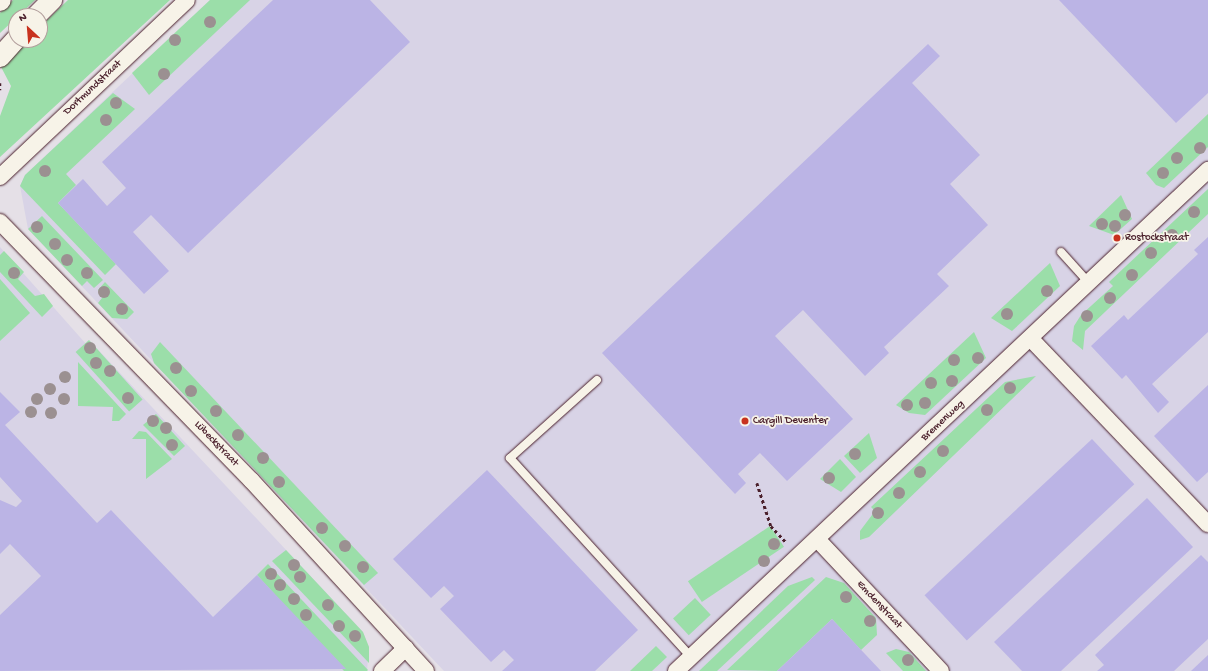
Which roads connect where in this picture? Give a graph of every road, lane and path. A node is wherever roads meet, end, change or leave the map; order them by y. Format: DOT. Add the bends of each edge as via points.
graph roads {
  1 [pos="187,0"];
  2 [pos="8,48"];
  3 [pos="0,57"];
  4 [pos="0,83"];
  5 [pos="0,90"];
  6 [pos="1208,170"];
  7 [pos="0,177"];
  8 [pos="0,222"];
  9 [pos="1061,252"];
  10 [pos="1089,283"];
  11 [pos="1031,339"];
  12 [pos="597,380"];
  13 [pos="757,483"];
  14 [pos="1208,524"];
  15 [pos="771,526"];
  16 [pos="817,539"];
  17 [pos="406,648"];
  18 [pos="691,657"];
  19 [pos="382,671"];
  20 [pos="426,671"];
  21 [pos="676,671"];
  22 [pos="941,671"];
  1 -- 7 [label="street, Dortmundstraat"];
  2 -- 3 [label="street"];
  4 -- 5 [label="path"];
  6 -- 10 [label="street, Bremenweg"];
  8 -- 17 [label="street, Lübeckstraat" via="251,480"];
  9 -- 10 [label="lane"];
  10 -- 11 [label="street, Bremenweg"];
  11 -- 14 [label="street"];
  11 -- 16 [label="street, Bremenweg"];
  12 -- 18 [label="lane" via="510,458"];
  13 -- 15 [label="path"];
  16 -- 18 [label="street, Bremenweg"];
  16 -- 22 [label="street, Emdenstraat"];
  17 -- 19 [label="street"];
  17 -- 20 [label="street, Lübeckstraat"];
  18 -- 21 [label="street, Bremenweg"];
}
